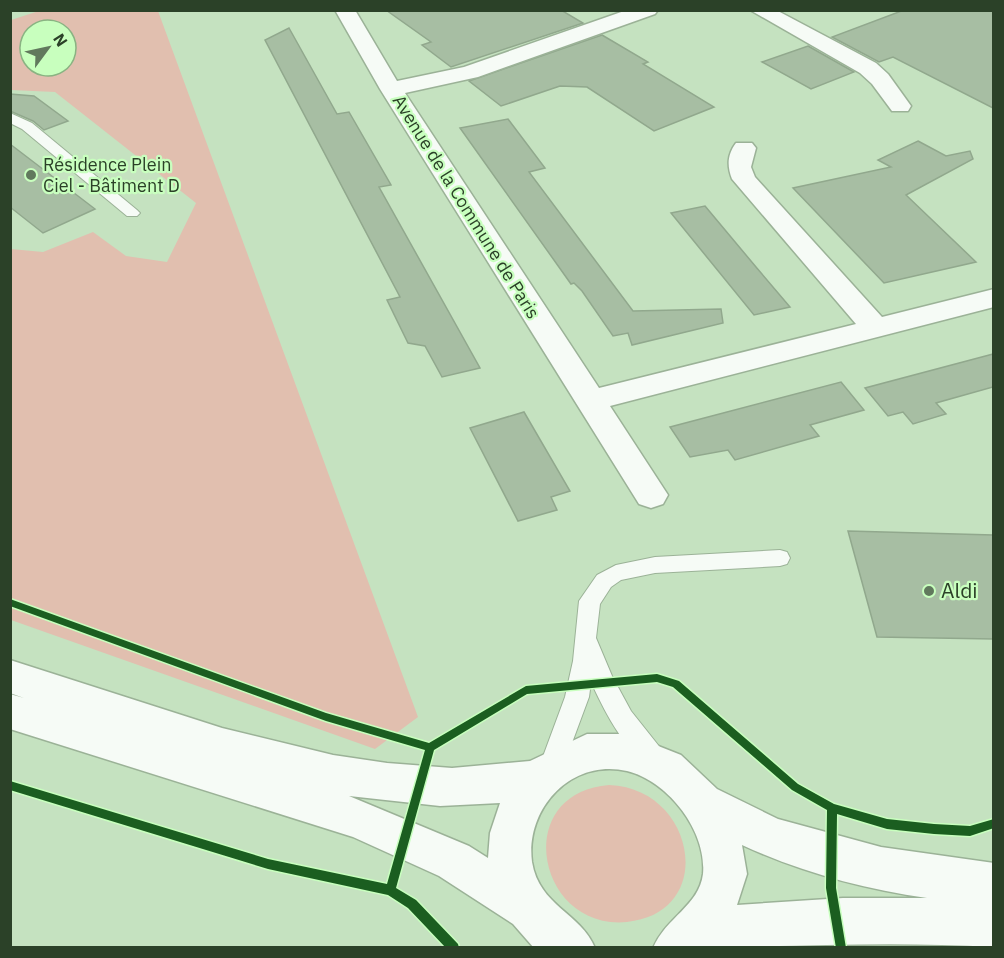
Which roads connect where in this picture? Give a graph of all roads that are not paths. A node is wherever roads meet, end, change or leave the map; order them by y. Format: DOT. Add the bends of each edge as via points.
graph roads {
  1 [pos="345,10"];
  2 [pos="648,10"];
  3 [pos="760,10"];
  4 [pos="391,88"];
  5 [pos="900,106"];
  6 [pos="10,117"];
  7 [pos="744,148"];
  8 [pos="132,213"];
  9 [pos="993,298"];
  10 [pos="875,328"];
  11 [pos="590,401"];
  12 [pos="651,495"];
  13 [pos="780,558"];
  14 [pos="586,634"];
  15 [pos="10,676"];
  16 [pos="10,711"];
  17 [pos="666,767"];
  18 [pos="545,774"];
  19 [pos="706,805"];
  20 [pos="993,885"];
  21 [pos="993,924"];
  22 [pos="550,932"];
  23 [pos="684,941"];
  1 -- 4 [label="street, Avenue de la Commune de Paris"];
  2 -- 4 [label="street" via="470,72"];
  3 -- 5 [label="street" via="868,68"];
  4 -- 11 [label="street, Avenue de la Commune de Paris"];
  6 -- 8 [label="lane" via="27,126"];
  7 -- 10 [label="street" via="739,167 744,179"];
  9 -- 10 [label="street"];
  10 -- 11 [label="street"];
  11 -- 12 [label="street, Avenue de la Commune de Paris"];
  13 -- 14 [label="lane" via="655,565 616,573 604,581 590,601"];
  14 -- 17 [label="lane" via="614,705 632,732"];
  14 -- 18 [label="lane" via="573,712"];
  15 -- 18 [label="street" via="234,749 351,777 443,787"];
  16 -- 22 [label="street" via="359,819 441,853"];
  17 -- 18 [label="street" via="637,756 606,752 577,757"];
  17 -- 19 [label="street"];
  18 -- 22 [label="street" via="520,803 511,833 511,866 517,888"];
  19 -- 20 [label="street" via="750,829 831,858 900,873"];
  19 -- 23 [label="street" via="722,845 723,878 713,909"];
  21 -- 23 [label="street" via="812,920 742,926"];
}
